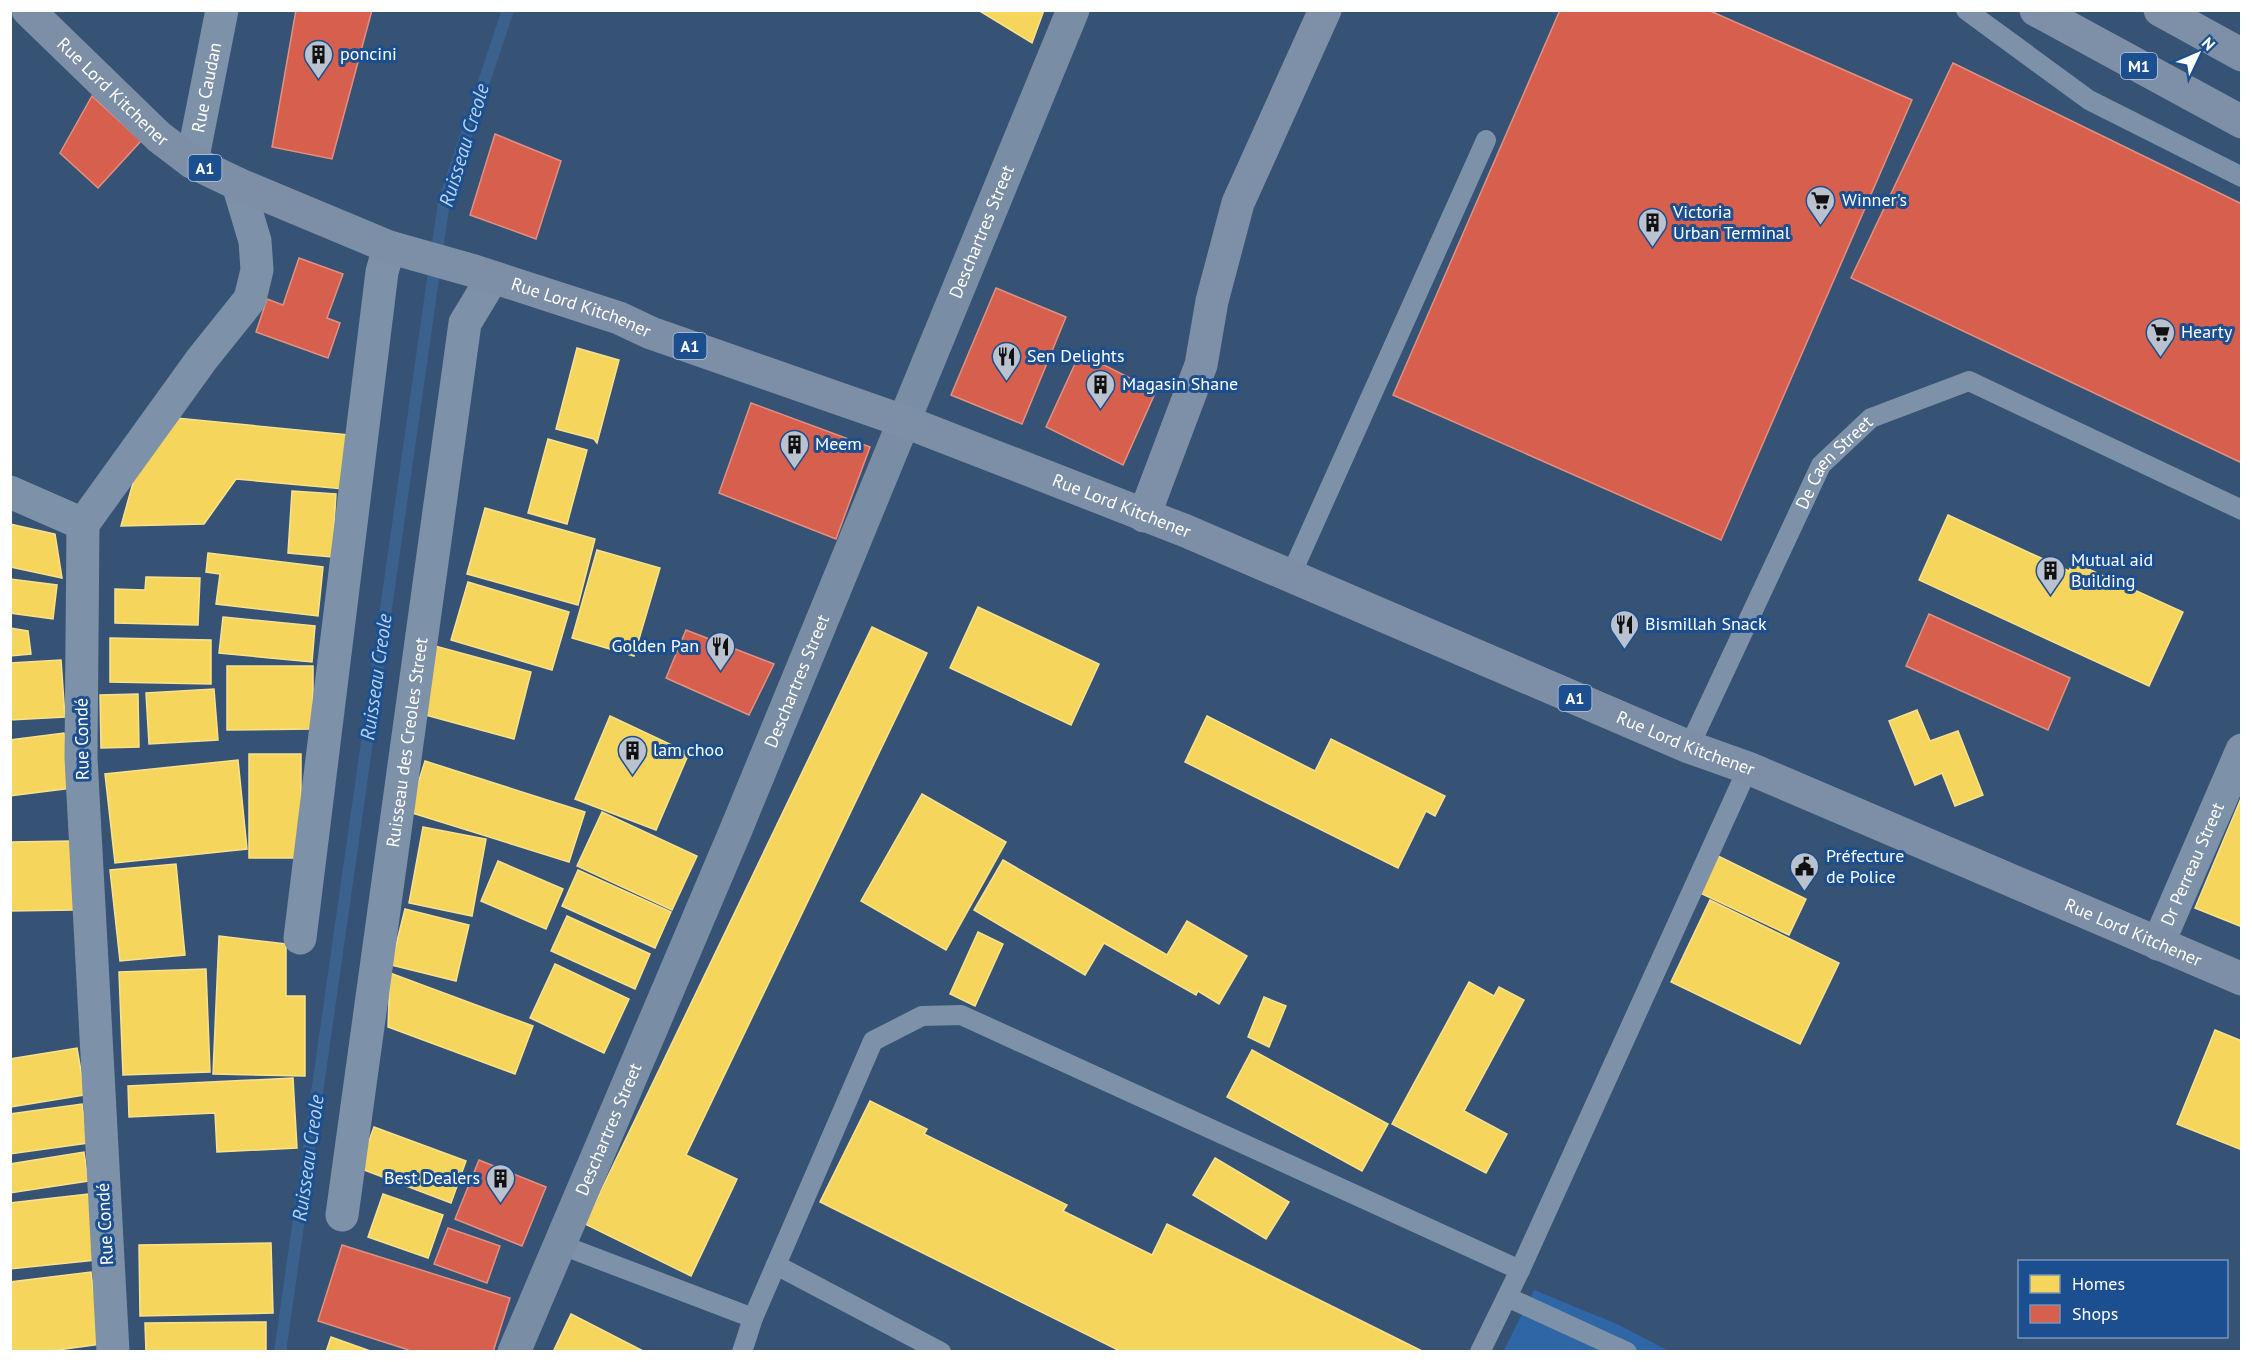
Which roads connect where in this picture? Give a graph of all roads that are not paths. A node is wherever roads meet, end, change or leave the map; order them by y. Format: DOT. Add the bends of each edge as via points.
graph roads {
  1 [pos="28,10"];
  2 [pos="222,10"];
  3 [pos="1072,10"];
  4 [pos="1325,10"];
  5 [pos="1966,10"];
  6 [pos="2036,10"];
  7 [pos="2160,10"];
  8 [pos="2241,55"];
  9 [pos="2241,122"];
  10 [pos="1486,140"];
  11 [pos="192,162"];
  12 [pos="2241,177"];
  13 [pos="238,184"];
  14 [pos="389,247"];
  15 [pos="481,274"];
  16 [pos="906,422"];
  17 [pos="10,492"];
  18 [pos="2241,510"];
  19 [pos="1144,516"];
  20 [pos="82,524"];
  21 [pos="1290,577"];
  22 [pos="1689,747"];
  23 [pos="2241,750"];
  24 [pos="1748,768"];
  25 [pos="300,938"];
  26 [pos="2158,944"];
  27 [pos="2241,979"];
  28 [pos="342,1215"];
  29 [pos="560,1244"];
  30 [pos="776,1265"];
  31 [pos="1520,1270"];
  32 [pos="1507,1297"];
  33 [pos="753,1318"];
  34 [pos="112,1352"];
  35 [pos="514,1352"];
  36 [pos="742,1352"];
  37 [pos="941,1352"];
  38 [pos="1480,1352"];
  39 [pos="1627,1352"];
  1 -- 11 [label="main road, Rue Lord Kitchener / A1" via="159,136"];
  2 -- 11 [label="street, Rue Caudan"];
  3 -- 16 [label="main road, Deschartres Street"];
  4 -- 19 [label="highway" via="1238,202 1200,365"];
  5 -- 12 [label="lane" via="2089,100"];
  6 -- 9 [label="highway, M1"];
  7 -- 8 [label="highway"];
  10 -- 21 [label="lane"];
  11 -- 13 [label="main road, Rue Lord Kitchener / A1"];
  13 -- 14 [label="main road, Rue Lord Kitchener / A1"];
  13 -- 20 [label="street" via="255,241 257,270 250,299"];
  14 -- 15 [label="main road, Rue Lord Kitchener / A1"];
  14 -- 25 [label="street" via="380,284"];
  15 -- 16 [label="main road, Rue Lord Kitchener / A1" via="619,318 651,333"];
  15 -- 28 [label="street, Ruisseau des Creoles Street" via="488,285 465,323"];
  16 -- 19 [label="main road, Rue Lord Kitchener / A1"];
  16 -- 29 [label="main road, Deschartres Street"];
  17 -- 20 [label="street"];
  18 -- 22 [label="lane, De Caen Street" via="1969,381 1871,418 1821,465"];
  19 -- 21 [label="main road, Rue Lord Kitchener / A1"];
  20 -- 34 [label="street, Rue Condé" via="81,758"];
  21 -- 22 [label="main road, Rue Lord Kitchener / A1"];
  22 -- 24 [label="main road, Rue Lord Kitchener / A1"];
  23 -- 26 [label="street, Dr Perreau Street"];
  24 -- 26 [label="main road, Rue Lord Kitchener / A1"];
  24 -- 31 [label="lane"];
  26 -- 27 [label="main road, Rue Lord Kitchener / A1"];
  29 -- 33 [label="lane"];
  29 -- 35 [label="main road, Deschartres Street"];
  30 -- 31 [label="lane" via="873,1041 922,1016 961,1015"];
  30 -- 33 [label="lane"];
  30 -- 37 [label="lane"];
  31 -- 32 [label="lane"];
  32 -- 38 [label="lane"];
  32 -- 39 [label="lane"];
  33 -- 36 [label="lane"];
}
